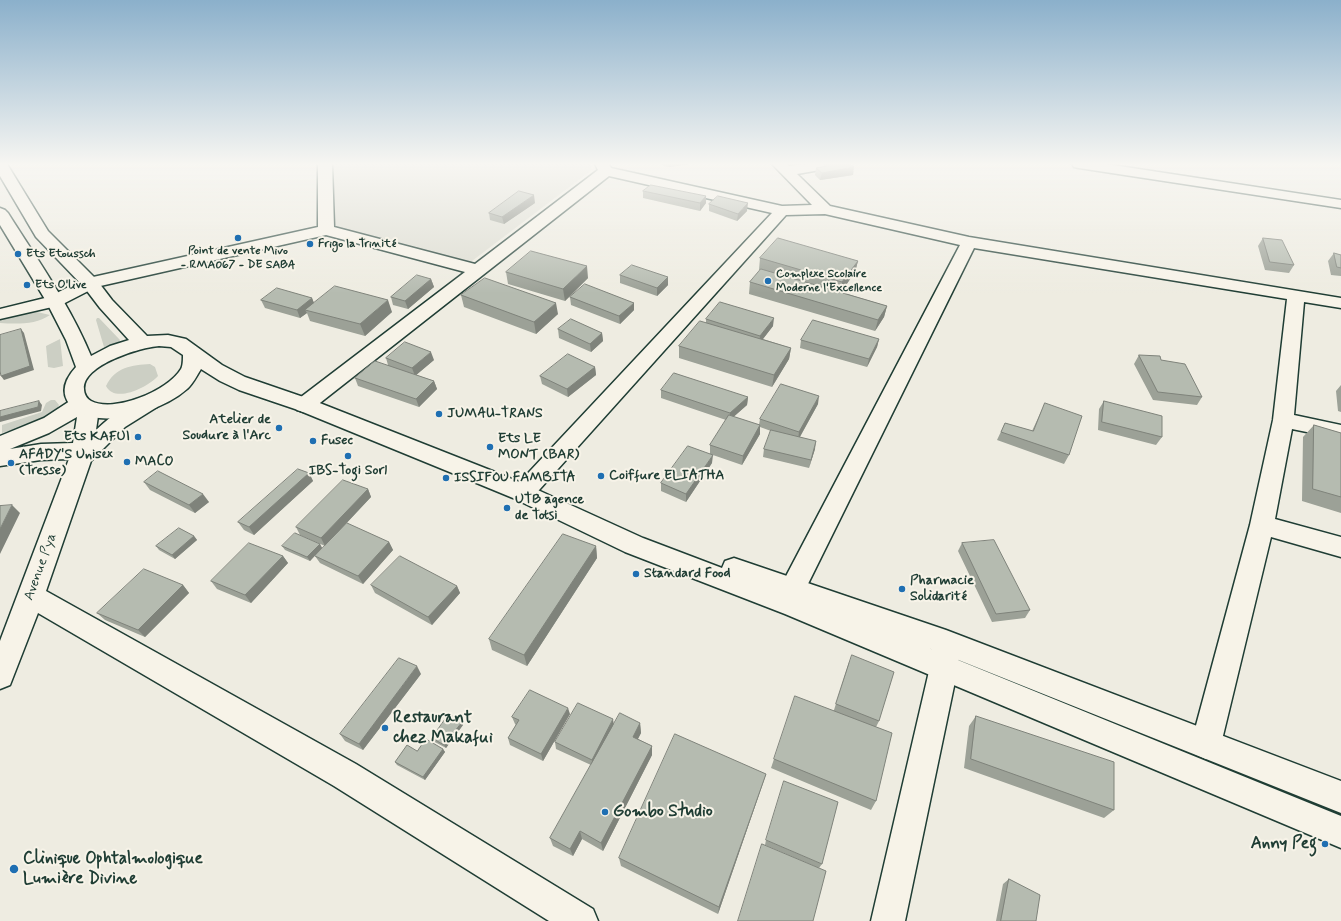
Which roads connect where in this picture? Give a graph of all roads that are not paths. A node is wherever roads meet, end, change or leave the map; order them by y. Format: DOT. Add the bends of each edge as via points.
graph roads {
  1 [pos="26,207"];
  2 [pos="326,207"];
  3 [pos="555,207"];
  4 [pos="766,207"];
  5 [pos="825,209"];
  6 [pos="782,211"];
  7 [pos="0,213"];
  8 [pos="326,230"];
  9 [pos="969,242"];
  10 [pos="477,270"];
  11 [pos="90,283"];
  12 [pos="1296,296"];
  13 [pos="55,301"];
  14 [pos="1341,303"];
  15 [pos="0,314"];
  16 [pos="142,342"];
  17 [pos="193,352"];
  18 [pos="86,368"];
  19 [pos="185,380"];
  20 [pos="236,381"];
  21 [pos="150,402"];
  22 [pos="304,405"];
  23 [pos="84,406"];
  24 [pos="1282,420"];
  25 [pos="1341,432"];
  26 [pos="0,444"];
  27 [pos="81,454"];
  28 [pos="0,458"];
  29 [pos="523,493"];
  30 [pos="569,515"];
  31 [pos="1262,525"];
  32 [pos="1341,547"];
  33 [pos="793,588"];
  34 [pos="31,596"];
  35 [pos="945,655"];
  36 [pos="0,676"];
  37 [pos="1206,744"];
  38 [pos="1341,797"];
  39 [pos="1341,832"];
  40 [pos="581,921"];
  41 [pos="888,921"];
  1 -- 11 [label="street" via="42,234"];
  2 -- 8 [label="street"];
  3 -- 10 [label="street"];
  4 -- 6 [label="street"];
  5 -- 6 [label="street"];
  5 -- 9 [label="street"];
  6 -- 29 [label="street"];
  7 -- 13 [label="street"];
  8 -- 10 [label="street"];
  8 -- 11 [label="street"];
  9 -- 12 [label="street"];
  9 -- 33 [label="street"];
  10 -- 22 [label="street"];
  11 -- 13 [label="street"];
  11 -- 16 [label="street"];
  12 -- 14 [label="street"];
  12 -- 24 [label="street"];
  13 -- 15 [label="street"];
  13 -- 18 [label="street"];
  16 -- 17 [label="street" via="174,341"];
  16 -- 18 [label="street" via="102,357"];
  17 -- 19 [label="street" via="194,365"];
  17 -- 20 [label="street"];
  18 -- 23 [label="street" via="77,378 73,388 74,397"];
  19 -- 20 [label="street"];
  19 -- 21 [label="street" via="174,390"];
  20 -- 22 [label="street"];
  21 -- 23 [label="street" via="128,409 107,411"];
  21 -- 27 [label="street" via="118,422"];
  22 -- 29 [label="street"];
  23 -- 26 [label="street" via="51,425"];
  23 -- 27 [label="street, Avenue Pya"];
  24 -- 25 [label="street"];
  24 -- 31 [label="street"];
  27 -- 28 [label="street" via="41,452"];
  27 -- 34 [label="street, Avenue Pya"];
  29 -- 30 [label="street"];
  30 -- 33 [label="street" via="642,534"];
  30 -- 35 [label="street" via="633,545 790,604"];
  31 -- 32 [label="street"];
  31 -- 37 [label="street"];
  33 -- 35 [label="street"];
  34 -- 36 [label="street, Avenue Pya"];
  34 -- 40 [label="street" via="345,775"];
  35 -- 37 [label="street"];
  35 -- 39 [label="street"];
  35 -- 41 [label="street"];
  37 -- 38 [label="street"];
}
